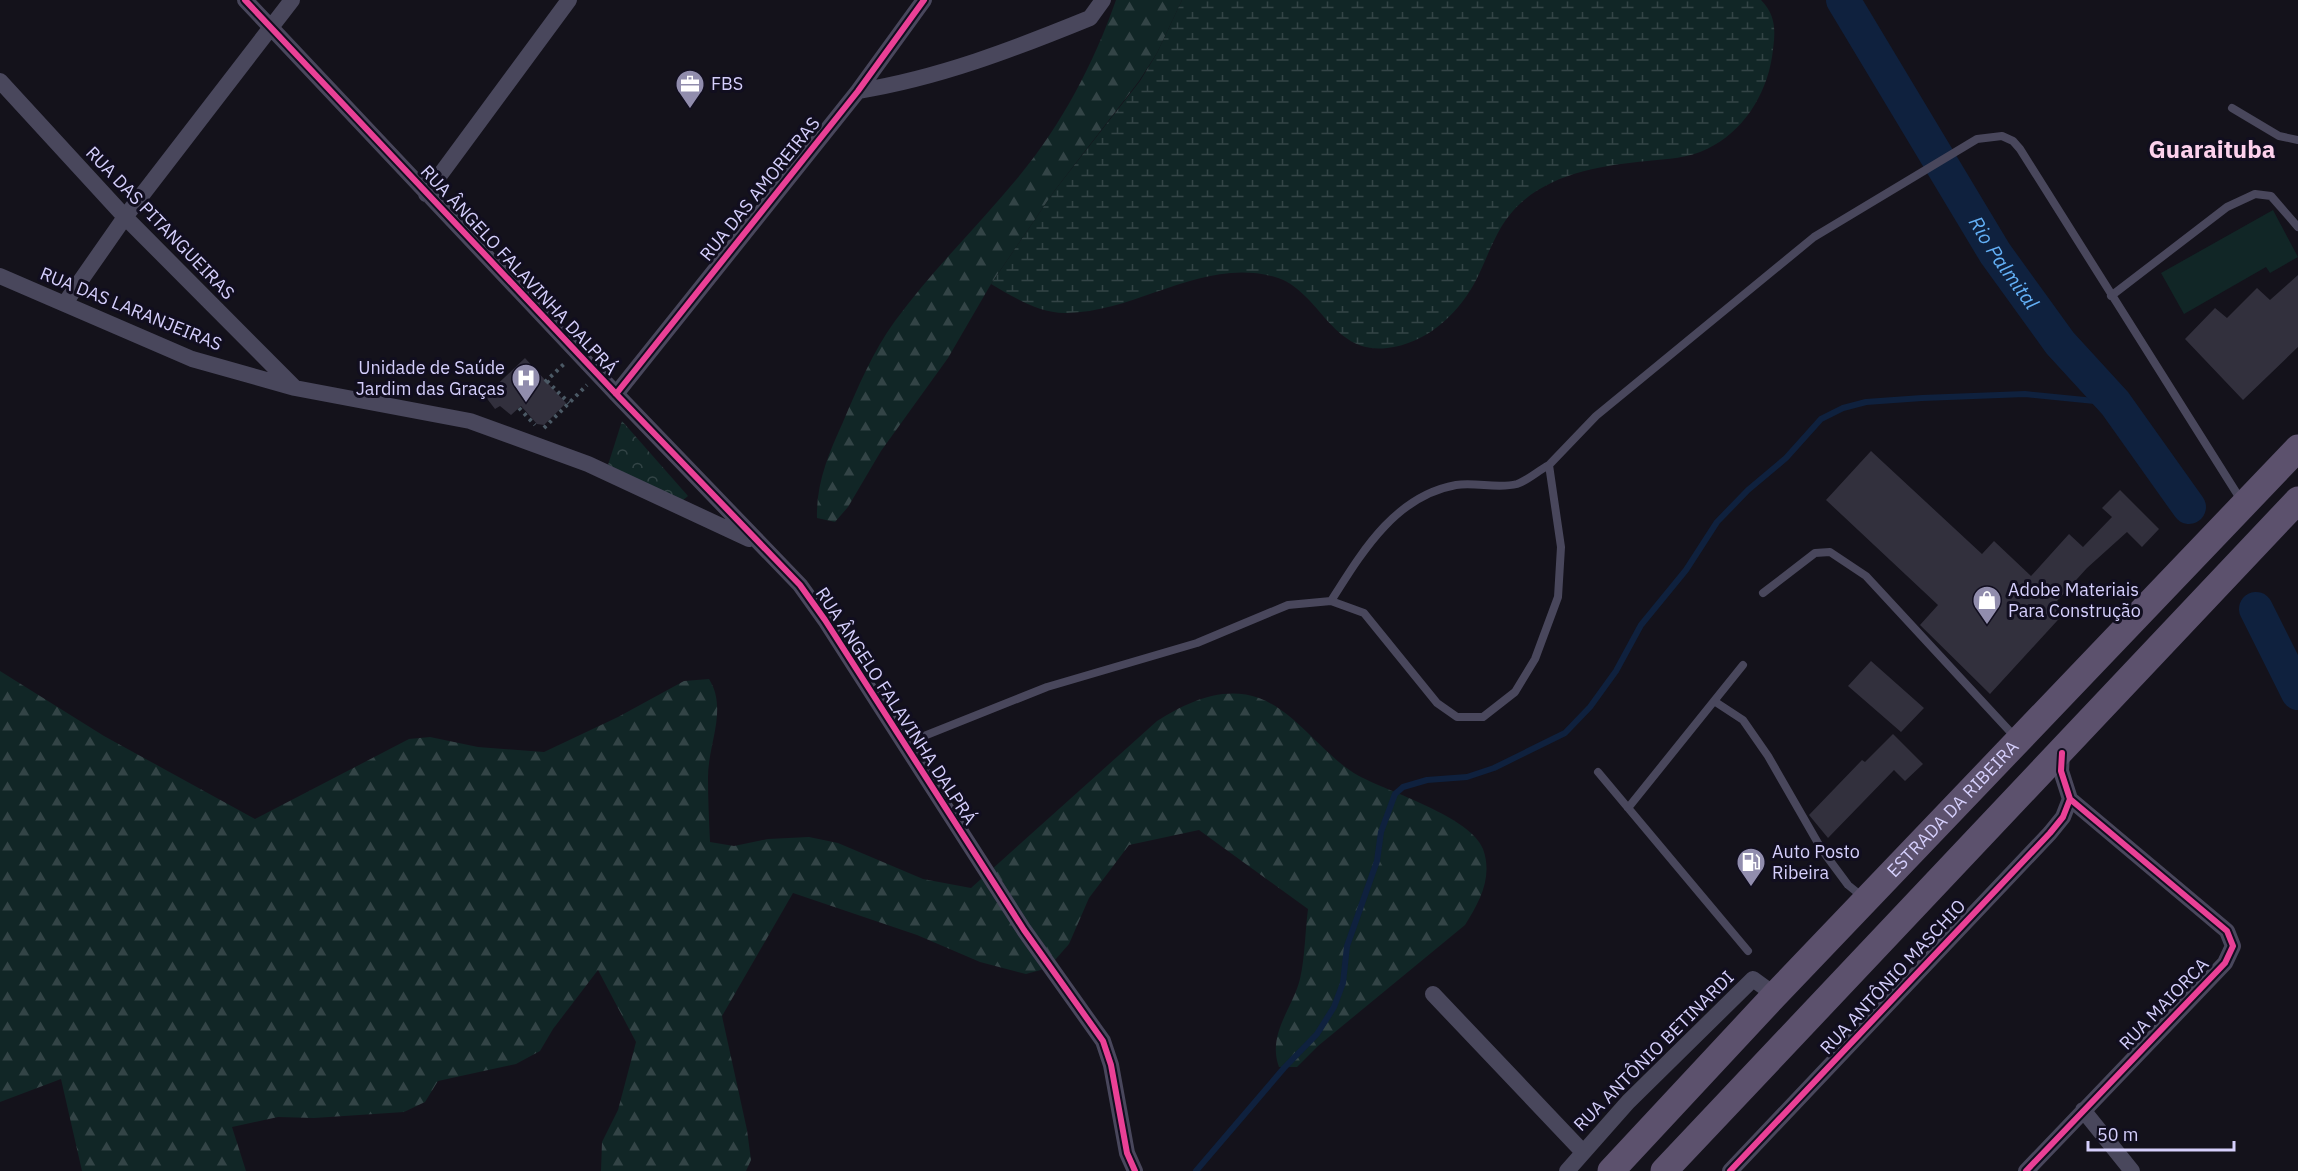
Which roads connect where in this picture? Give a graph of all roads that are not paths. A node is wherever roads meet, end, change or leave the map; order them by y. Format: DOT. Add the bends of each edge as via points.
graph roads {
  1 [pos="245,0"];
  2 [pos="292,0"];
  3 [pos="569,0"];
  4 [pos="924,0"];
  5 [pos="1103,0"];
  6 [pos="271,27"];
  7 [pos="0,81"];
  8 [pos="858,91"];
  9 [pos="2232,108"];
  10 [pos="2298,140"];
  11 [pos="426,194"];
  12 [pos="125,217"];
  13 [pos="2298,227"];
  14 [pos="0,276"];
  15 [pos="2111,296"];
  16 [pos="65,303"];
  17 [pos="295,388"];
  18 [pos="616,394"];
  19 [pos="2286,464"];
  20 [pos="1549,465"];
  21 [pos="2298,500"];
  22 [pos="2245,506"];
  23 [pos="2298,530"];
  24 [pos="759,543"];
  25 [pos="2231,574"];
  26 [pos="1763,593"];
  27 [pos="1331,601"];
  28 [pos="1743,665"];
  29 [pos="1714,701"];
  30 [pos="2018,740"];
  31 [pos="904,744"];
  32 [pos="2062,753"];
  33 [pos="1598,772"];
  34 [pos="2070,799"];
  35 [pos="1628,808"];
  36 [pos="1867,901"];
  37 [pos="1748,951"];
  38 [pos="1433,993"];
  39 [pos="1775,995"];
  40 [pos="2083,1110"];
  41 [pos="1582,1151"];
  42 [pos="1135,1171"];
  43 [pos="1567,1171"];
  44 [pos="1611,1171"];
  45 [pos="1664,1171"];
  46 [pos="1730,1171"];
  47 [pos="2025,1171"];
  48 [pos="2132,1171"];
  1 -- 6 [label="street, RUA ÂNGELO FALAVINHA DALPRÁ"];
  2 -- 6 [label="street"];
  3 -- 11 [label="street"];
  4 -- 8 [label="street, RUA DAS AMOREIRAS"];
  5 -- 8 [label="street" via="1090,18 966,67 909,83"];
  6 -- 11 [label="street, RUA ÂNGELO FALAVINHA DALPRÁ"];
  6 -- 12 [label="street"];
  7 -- 12 [label="street, RUA DAS PITANGUEIRAS"];
  8 -- 18 [label="street, RUA DAS AMOREIRAS"];
  9 -- 10 [label="lane" via="2279,136"];
  11 -- 18 [label="street, RUA ÂNGELO FALAVINHA DALPRÁ"];
  12 -- 16 [label="street"];
  12 -- 17 [label="street, RUA DAS PITANGUEIRAS"];
  13 -- 15 [label="lane" via="2271,196 2256,194 2228,207"];
  14 -- 16 [label="street, RUA DAS LARANJEIRAS"];
  15 -- 20 [label="lane" via="2013,141 2002,136 1977,139 1814,237 1596,416"];
  15 -- 22 [label="lane"];
  16 -- 17 [label="street, RUA DAS LARANJEIRAS" via="192,359"];
  17 -- 24 [label="street, RUA DAS LARANJEIRAS" via="470,421 588,464"];
  18 -- 24 [label="street, RUA ÂNGELO FALAVINHA DALPRÁ"];
  19 -- 22 [label="main road, ESTRADA DA RIBEIRA"];
  20 -- 27 [label="lane" via="1517,484 1457,485 1419,498 1396,514 1359,557"];
  20 -- 27 [label="lane" via="1561,547 1558,597 1530,668 1515,692 1484,717 1457,717 1437,703 1364,613"];
  21 -- 25 [label="main road"];
  22 -- 30 [label="main road, ESTRADA DA RIBEIRA"];
  23 -- 25 [label="main road"];
  24 -- 31 [label="street, RUA ÂNGELO FALAVINHA DALPRÁ" via="800,585"];
  25 -- 32 [label="main road"];
  26 -- 30 [label="lane" via="1815,553 1830,552 1866,576"];
  27 -- 31 [label="lane" via="1288,605 1197,643 1047,687"];
  28 -- 29 [label="lane"];
  29 -- 35 [label="lane"];
  29 -- 36 [label="lane" via="1743,720 1822,850 1848,885"];
  30 -- 36 [label="main road, ESTRADA DA RIBEIRA"];
  31 -- 42 [label="street, RUA ÂNGELO FALAVINHA DALPRÁ" via="1024,930 1103,1041 1127,1153"];
  32 -- 34 [label="street" via="2061,771"];
  32 -- 45 [label="main road"];
  33 -- 35 [label="lane"];
  34 -- 40 [label="street, RUA MAIORCA" via="2228,932 2233,946 2225,963"];
  34 -- 46 [label="street, RUA ANTÔNIO MASCHIO" via="2063,817 2050,833"];
  35 -- 37 [label="lane"];
  36 -- 39 [label="main road, ESTRADA DA RIBEIRA"];
  38 -- 41 [label="street"];
  39 -- 41 [label="street, RUA ANTÔNIO BETINARDI" via="1753,979"];
  39 -- 44 [label="main road, ESTRADA DA RIBEIRA"];
  40 -- 47 [label="street, RUA MAIORCA"];
  40 -- 48 [label="street"];
  41 -- 43 [label="street, RUA ANTÔNIO BETINARDI"];
}
